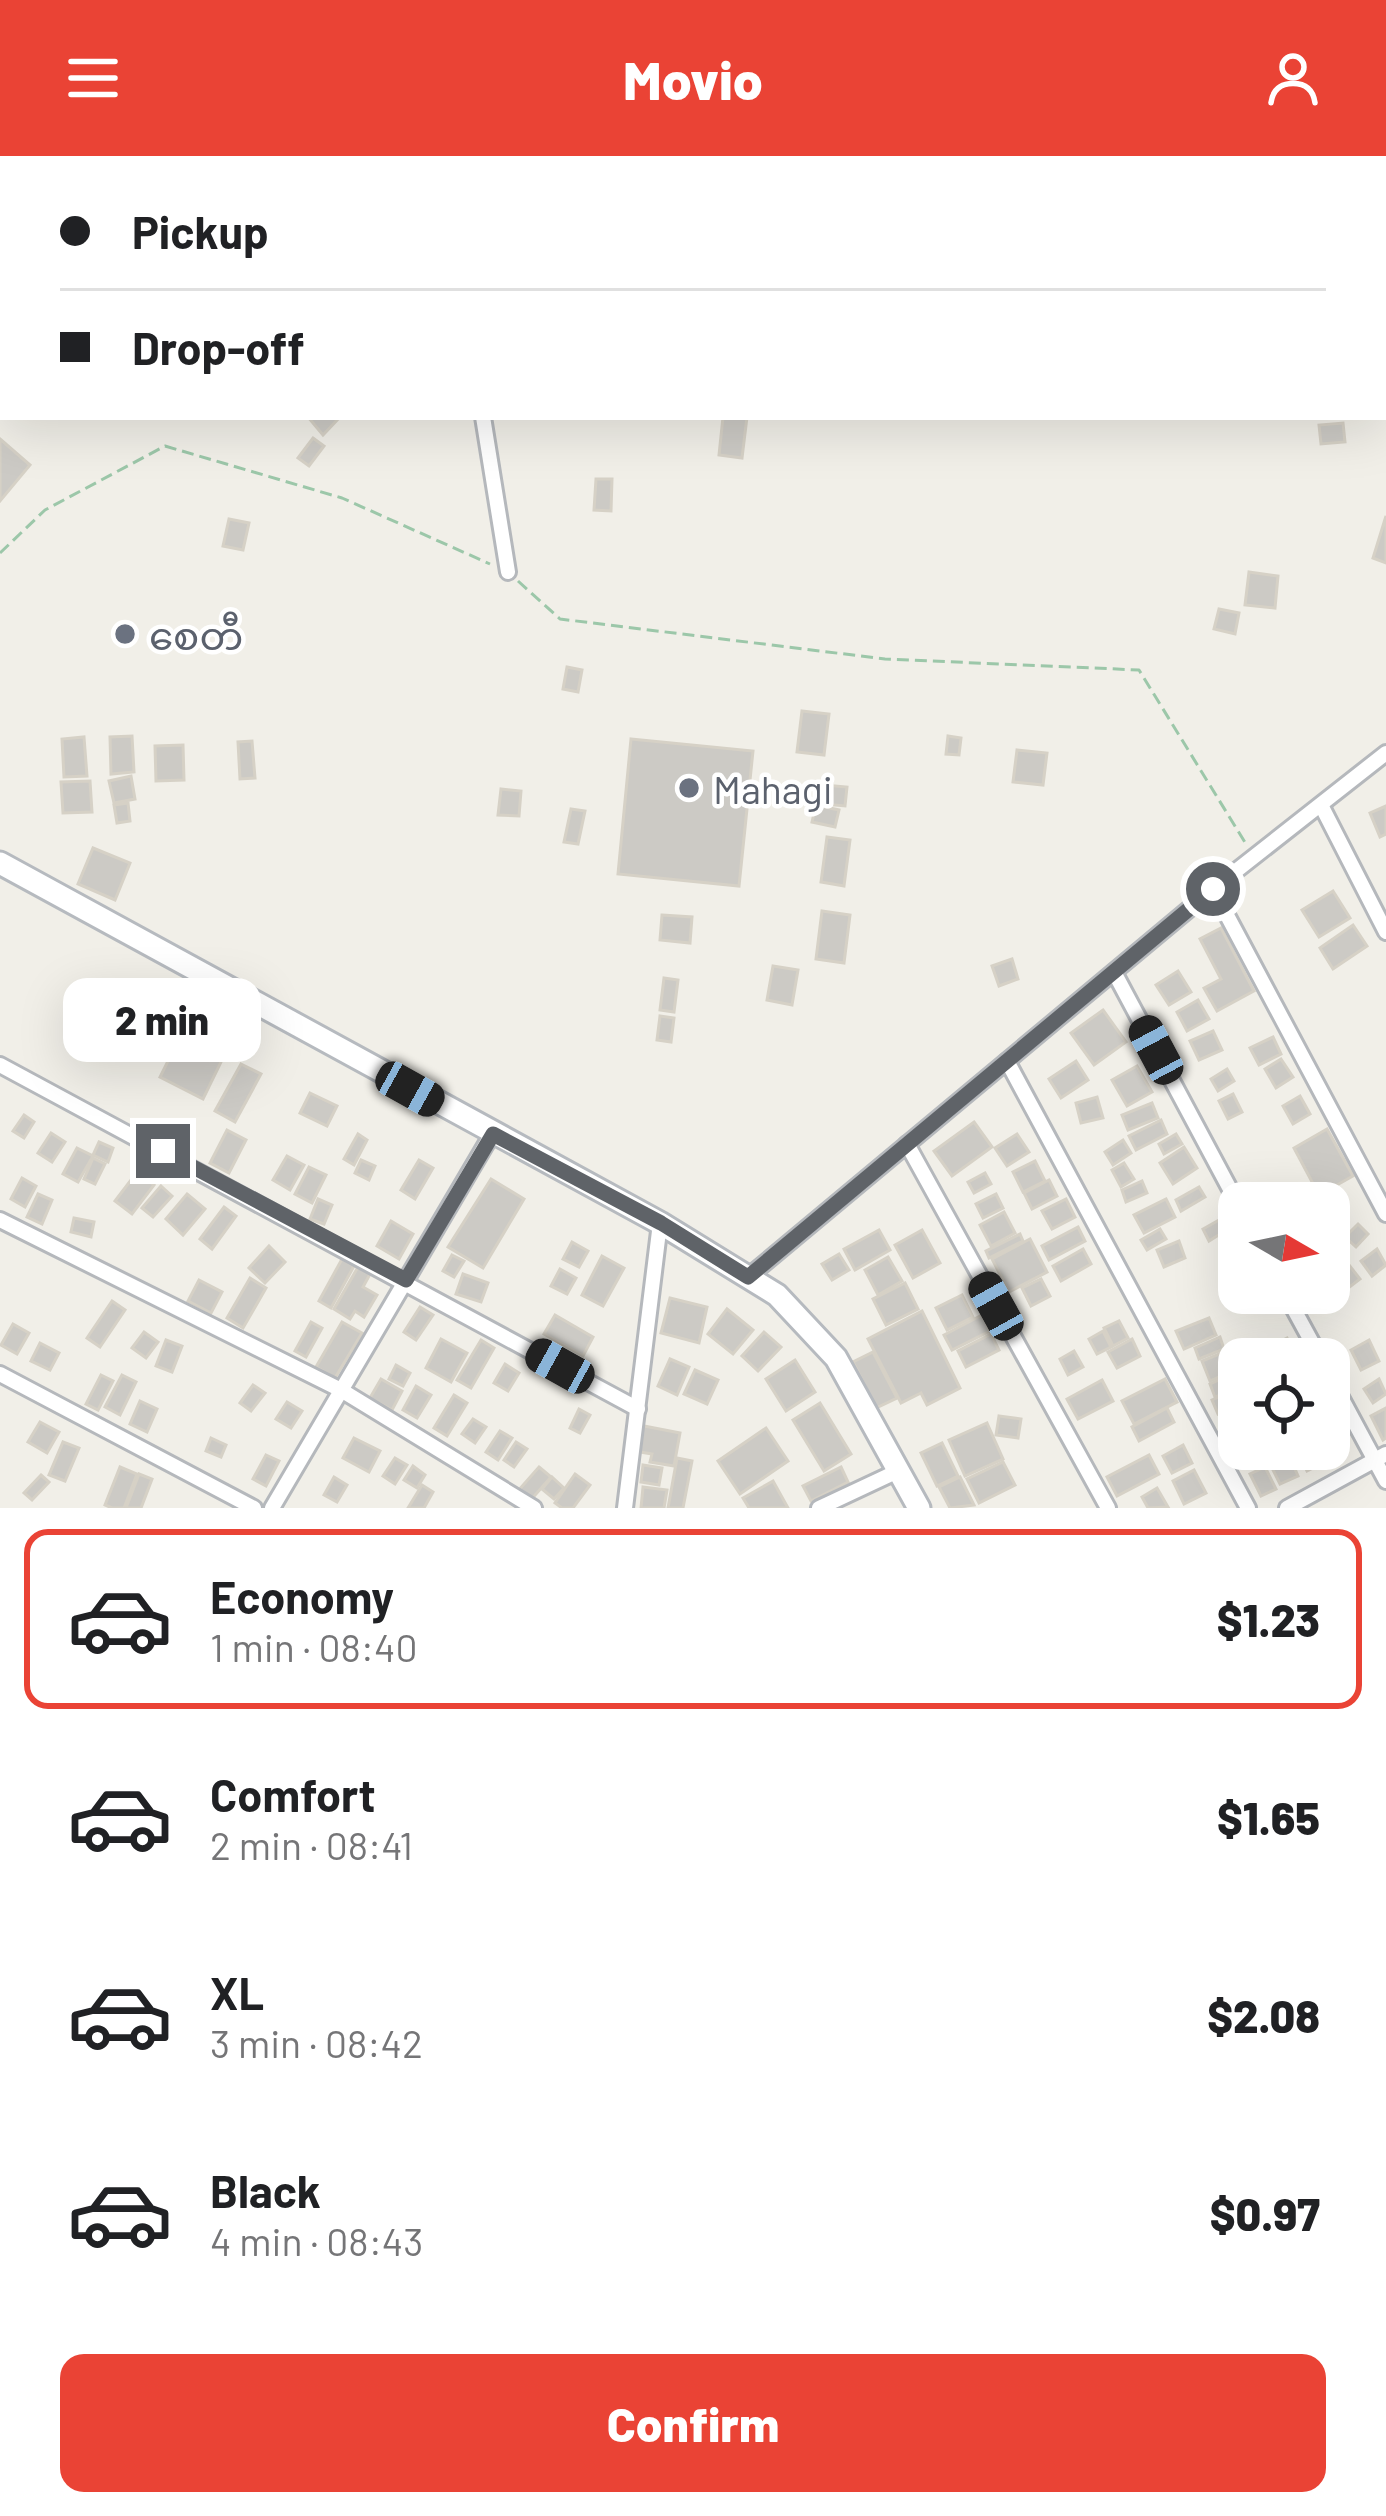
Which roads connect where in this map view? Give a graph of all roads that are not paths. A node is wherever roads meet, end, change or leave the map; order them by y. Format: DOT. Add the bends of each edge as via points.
graph roads {
  1 [pos="483,420"];
  2 [pos="508,572"];
  3 [pos="1386,753"];
  4 [pos="1322,807"];
  5 [pos="0,863"];
  6 [pos="1213,889"];
  7 [pos="1386,932"];
  8 [pos="1114,972"];
  9 [pos="1007,1061"];
  10 [pos="0,1065"];
  11 [pos="493,1134"];
  12 [pos="907,1144"];
  13 [pos="1226,1182"];
  14 [pos="1386,1214"];
  15 [pos="0,1220"];
  16 [pos="661,1223"];
  17 [pos="748,1277"];
  18 [pos="406,1280"];
  19 [pos="0,1375"];
  20 [pos="341,1390"];
  21 [pos="638,1409"];
  22 [pos="1350,1409"];
  23 [pos="1380,1457"];
  24 [pos="898,1471"];
  25 [pos="1386,1481"];
  26 [pos="254,1508"];
  27 [pos="272,1508"];
  28 [pos="534,1508"];
  29 [pos="626,1508"];
  30 [pos="819,1508"];
  31 [pos="919,1508"];
  32 [pos="1108,1508"];
  33 [pos="1248,1508"];
  34 [pos="1287,1508"];
  1 -- 2 [label="street"];
  3 -- 4 [label="street"];
  4 -- 6 [label="street"];
  4 -- 7 [label="street"];
  5 -- 11 [label="main road"];
  6 -- 8 [label="street"];
  6 -- 14 [label="street"];
  8 -- 9 [label="street"];
  8 -- 13 [label="street"];
  9 -- 12 [label="street"];
  9 -- 33 [label="street"];
  10 -- 18 [label="street"];
  11 -- 16 [label="main road"];
  11 -- 18 [label="street"];
  12 -- 17 [label="street"];
  12 -- 32 [label="street"];
  15 -- 20 [label="street"];
  16 -- 17 [label="main road"];
  16 -- 21 [label="street"];
  17 -- 24 [label="main road" via="836,1358"];
  18 -- 20 [label="street"];
  18 -- 21 [label="street"];
  19 -- 26 [label="street"];
  20 -- 27 [label="street"];
  20 -- 28 [label="street"];
  21 -- 29 [label="street"];
  22 -- 23 [label="street"];
  23 -- 25 [label="street"];
  23 -- 34 [label="street"];
  24 -- 30 [label="street"];
  24 -- 31 [label="main road"];
}
